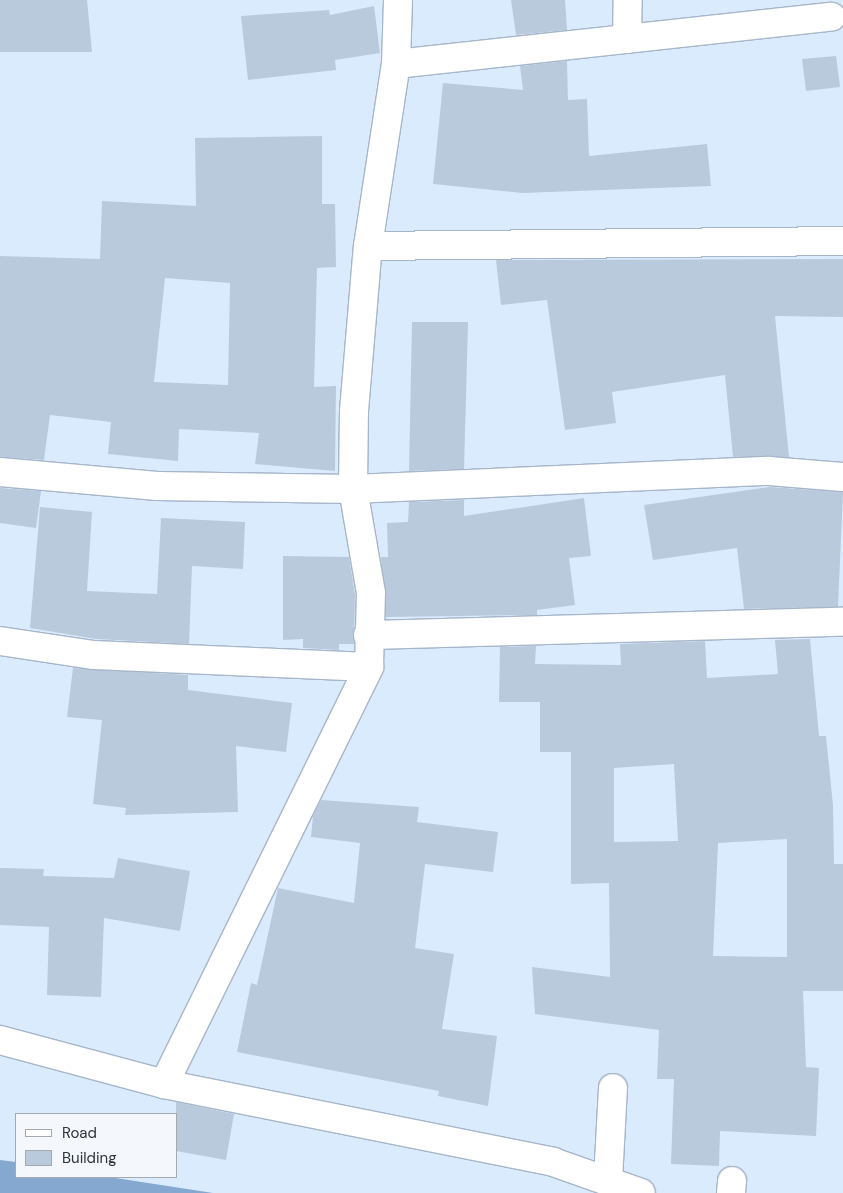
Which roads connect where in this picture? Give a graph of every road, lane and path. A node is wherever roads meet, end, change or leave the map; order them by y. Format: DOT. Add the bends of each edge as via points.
graph roads {
  1 [pos="398,0"];
  2 [pos="628,0"];
  3 [pos="831,17"];
  4 [pos="627,39"];
  5 [pos="396,64"];
  6 [pos="843,241"];
  7 [pos="368,246"];
  8 [pos="0,472"];
  9 [pos="843,477"];
  10 [pos="353,489"];
  11 [pos="843,622"];
  12 [pos="368,635"];
  13 [pos="0,641"];
  14 [pos="369,667"];
  15 [pos="0,1040"];
  16 [pos="164,1084"];
  17 [pos="613,1088"];
  18 [pos="608,1180"];
  19 [pos="641,1193"];
  1 -- 5 [label="street"];
  2 -- 4 [label="street"];
  3 -- 4 [label="street"];
  4 -- 5 [label="street"];
  5 -- 7 [label="street"];
  6 -- 7 [label="street"];
  7 -- 10 [label="street" via="354,411"];
  8 -- 10 [label="street" via="156,486"];
  9 -- 10 [label="street" via="769,471"];
  10 -- 12 [label="street" via="372,593"];
  11 -- 12 [label="street"];
  12 -- 14 [label="street"];
  13 -- 14 [label="street" via="94,655"];
  14 -- 16 [label="street"];
  15 -- 16 [label="street"];
  16 -- 18 [label="street" via="553,1162"];
  17 -- 18 [label="street"];
  18 -- 19 [label="street"];
}
